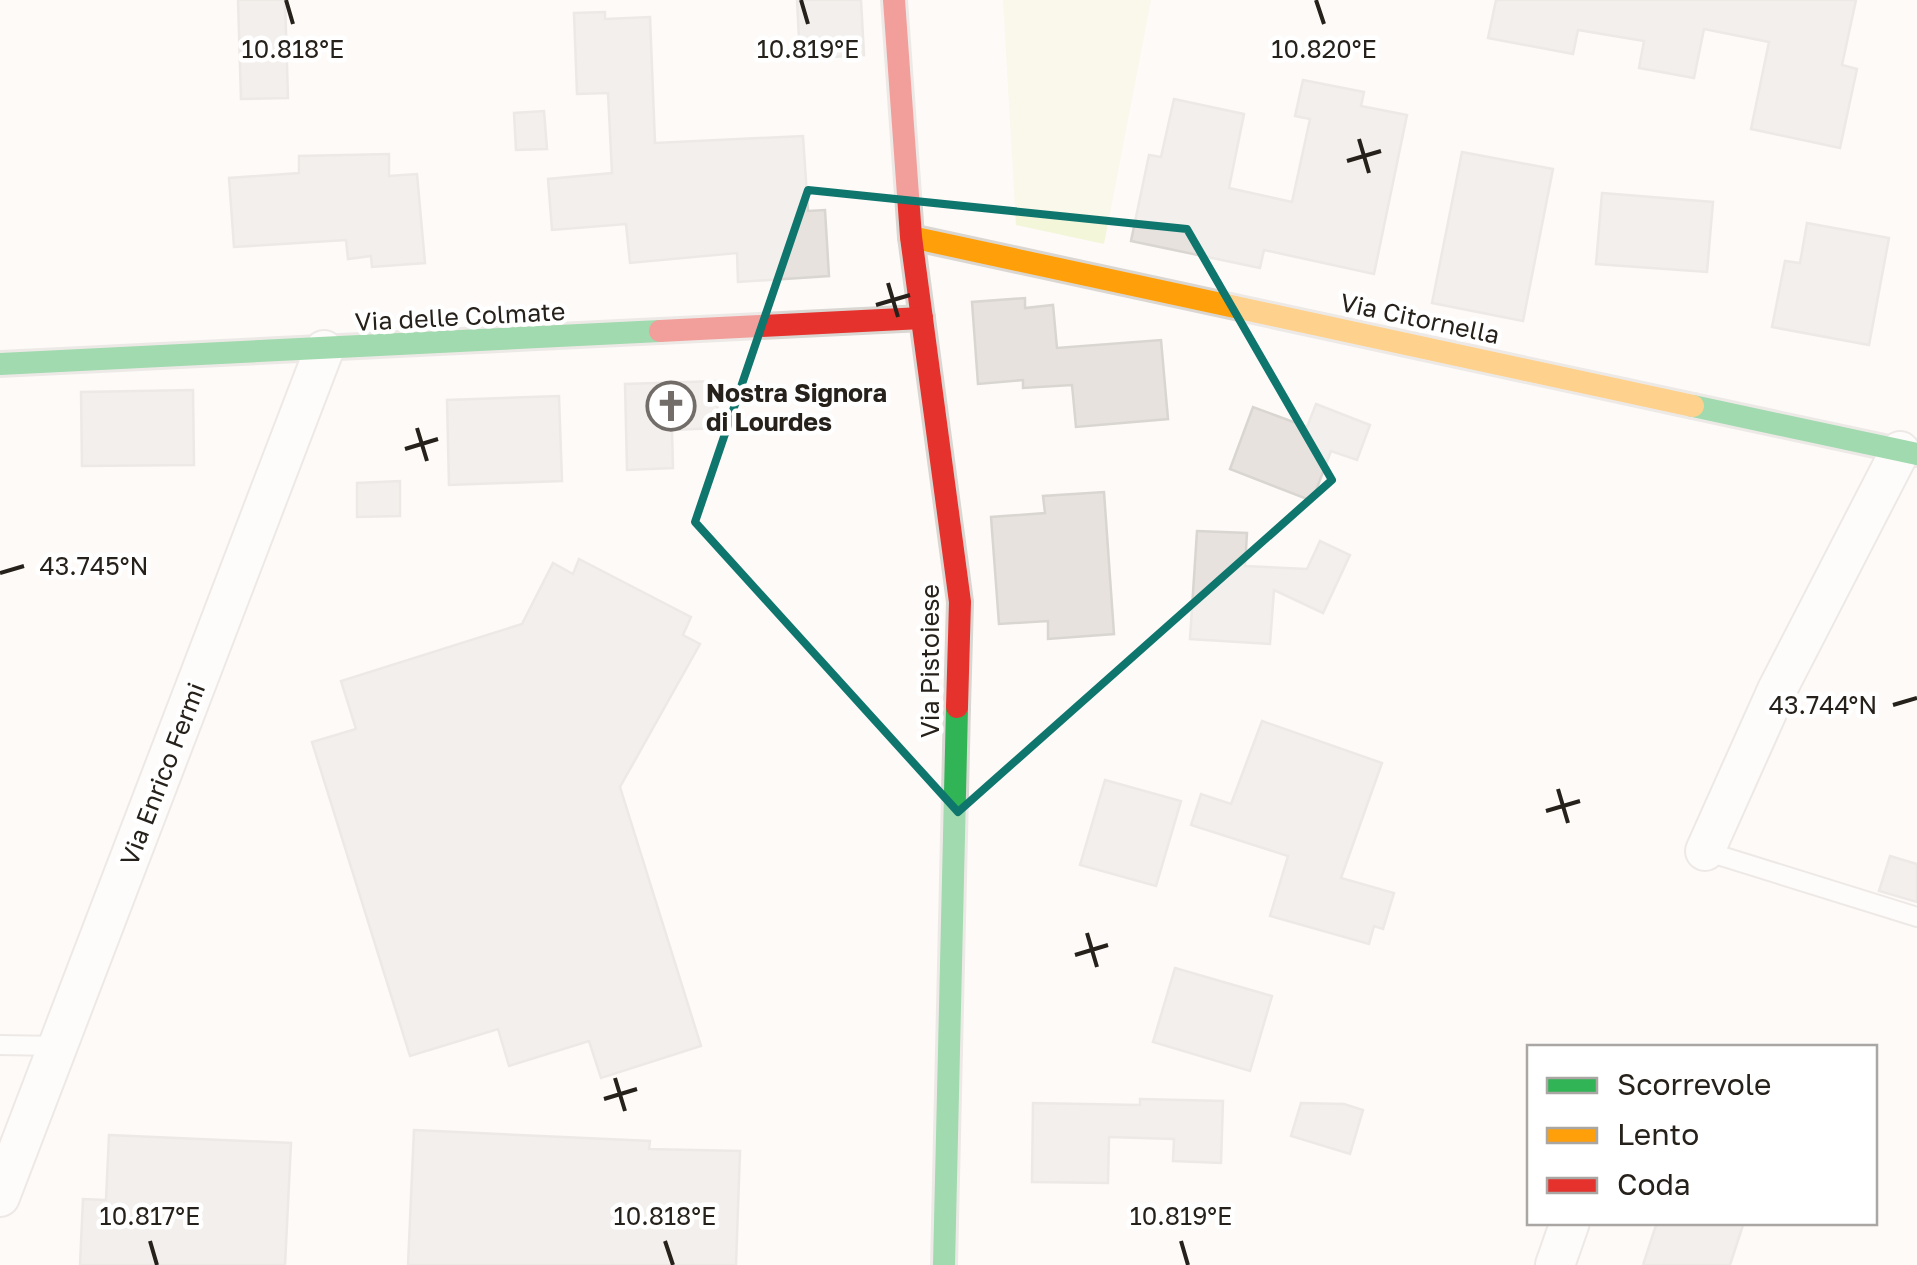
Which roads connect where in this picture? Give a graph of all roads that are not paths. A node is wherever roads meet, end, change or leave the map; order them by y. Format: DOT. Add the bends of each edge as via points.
graph roads {
  1 [pos="894,0"];
  2 [pos="910,236"];
  3 [pos="922,318"];
  4 [pos="324,350"];
  5 [pos="0,364"];
  6 [pos="1909,452"];
  7 [pos="1705,851"];
  8 [pos="1917,916"];
  9 [pos="0,1045"];
  10 [pos="58,1046"];
  11 [pos="0,1197"];
  12 [pos="1569,1225"];
  13 [pos="944,1265"];
  14 [pos="1555,1265"];
  1 -- 2 [label="street, Via Pistoiese"];
  2 -- 3 [label="street, Via Pistoiese"];
  2 -- 6 [label="street, Via Citornella"];
  3 -- 4 [label="street, Via delle Colmate"];
  3 -- 13 [label="street, Via Pistoiese" via="960,602"];
  4 -- 5 [label="street, Via delle Colmate"];
  4 -- 10 [label="street, Via Enrico Fermi"];
  6 -- 7 [label="street" via="1777,690"];
  7 -- 8 [label="lane"];
  9 -- 10 [label="lane"];
  10 -- 11 [label="street, Via Enrico Fermi"];
  12 -- 14 [label="street"];
}
